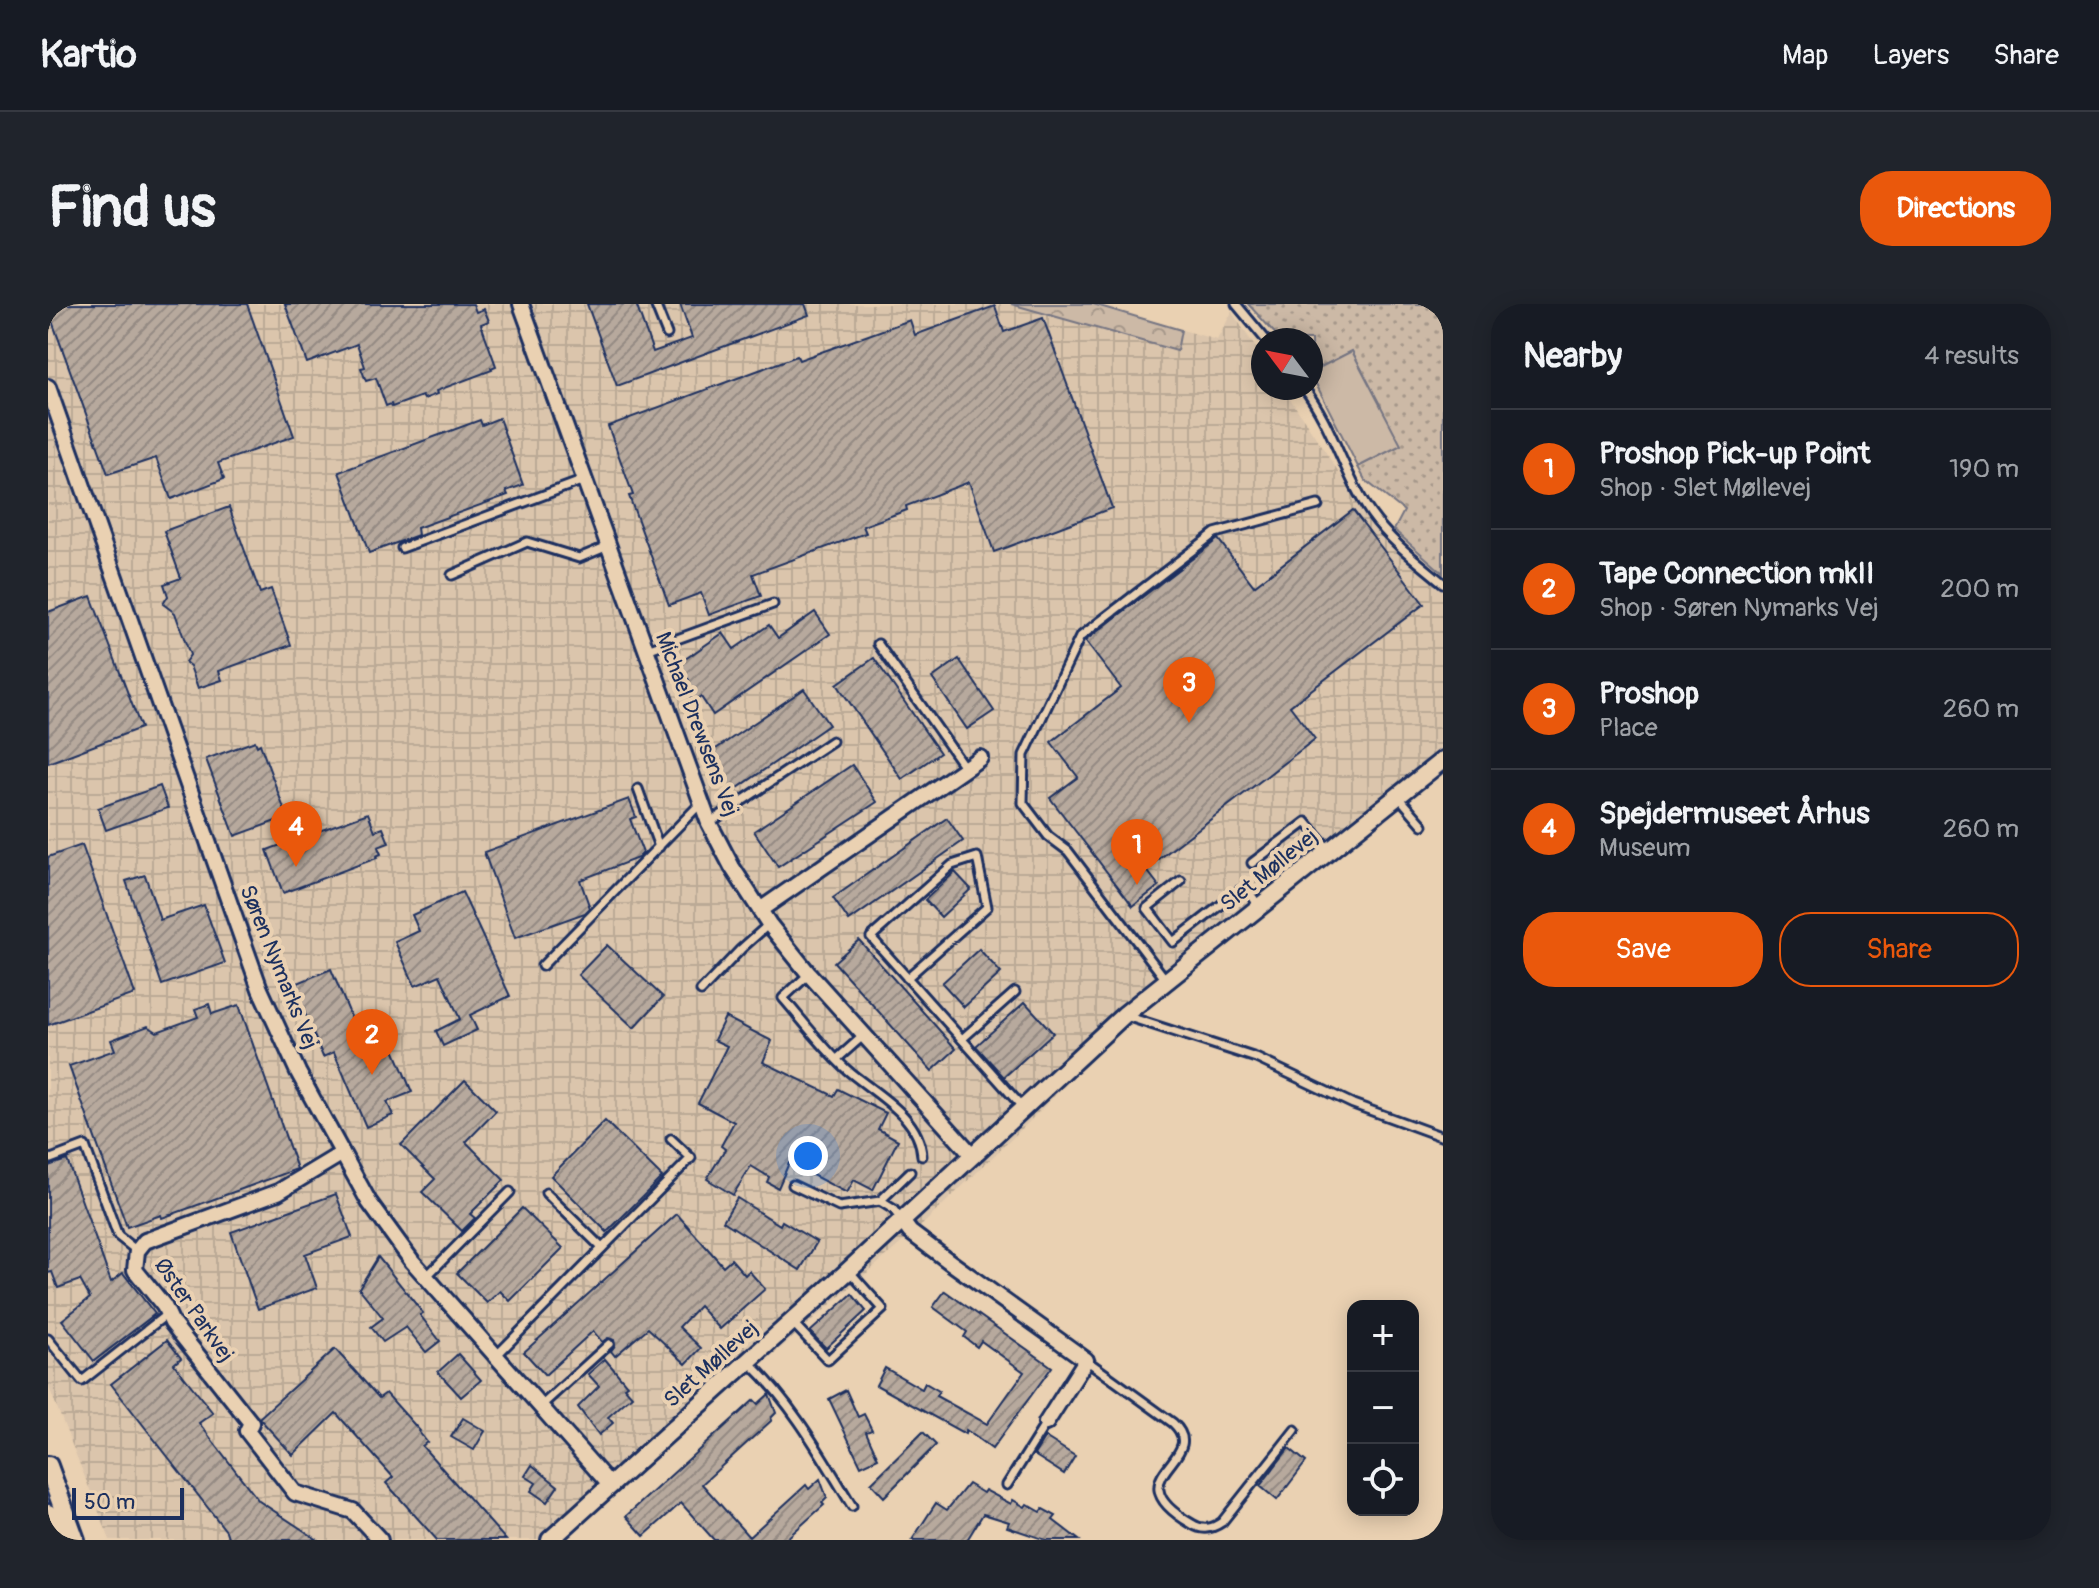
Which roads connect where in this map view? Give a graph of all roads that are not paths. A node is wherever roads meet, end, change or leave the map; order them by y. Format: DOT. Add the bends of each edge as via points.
graph roads {
  1 [pos="521,304"];
  2 [pos="655,304"];
  3 [pos="1236,304"];
  4 [pos="1256,328"];
  5 [pos="667,334"];
  6 [pos="48,387"];
  7 [pos="1312,400"];
  8 [pos="584,480"];
  9 [pos="1318,505"];
  10 [pos="608,546"];
  11 [pos="402,548"];
  12 [pos="452,575"];
  13 [pos="1443,583"];
  14 [pos="773,604"];
  15 [pos="878,644"];
  16 [pos="645,651"];
  17 [pos="832,741"];
  18 [pos="980,758"];
  19 [pos="1443,760"];
  20 [pos="965,768"];
  21 [pos="638,789"];
  22 [pos="1398,795"];
  23 [pos="701,803"];
  24 [pos="709,823"];
  25 [pos="1423,825"];
  26 [pos="659,847"];
  27 [pos="1329,850"];
  28 [pos="1252,863"];
  29 [pos="1181,881"];
  30 [pos="1259,906"];
  31 [pos="760,910"];
  32 [pos="769,924"];
  33 [pos="542,966"];
  34 [pos="809,974"];
  35 [pos="907,978"];
  36 [pos="1166,980"];
  37 [pos="701,991"];
  38 [pos="1015,992"];
  39 [pos="1124,1015"];
  40 [pos="864,1035"];
  41 [pos="962,1039"];
  42 [pos="837,1059"];
  43 [pos="1024,1109"];
  44 [pos="1443,1137"];
  45 [pos="671,1139"];
  46 [pos="341,1154"];
  47 [pos="922,1156"];
  48 [pos="973,1156"];
  49 [pos="48,1160"];
  50 [pos="910,1172"];
  51 [pos="793,1185"];
  52 [pos="510,1192"];
  53 [pos="546,1193"];
  54 [pos="880,1201"];
  55 [pos="902,1221"];
  56 [pos="602,1248"];
  57 [pos="137,1251"];
  58 [pos="848,1271"];
  59 [pos="426,1277"];
  60 [pos="168,1314"];
  61 [pos="792,1321"];
  62 [pos="48,1339"];
  63 [pos="609,1344"];
  64 [pos="496,1356"];
  65 [pos="748,1360"];
  66 [pos="1086,1360"];
  67 [pos="541,1406"];
  68 [pos="1046,1423"];
  69 [pos="1295,1430"];
  70 [pos="48,1466"];
  71 [pos="610,1485"];
  72 [pos="1007,1485"];
  73 [pos="852,1506"];
  74 [pos="48,1514"];
  75 [pos="57,1540"];
  76 [pos="75,1540"];
  77 [pos="380,1540"];
  78 [pos="550,1540"];
  1 -- 8 [label="street, Michael Drewsens Vej"];
  2 -- 5 [label="lane"];
  3 -- 4 [label="lane"];
  6 -- 46 [label="street, Søren Nymarks Vej" via="260,989"];
  7 -- 13 [label="lane" via="1371,513"];
  8 -- 10 [label="street, Michael Drewsens Vej"];
  8 -- 11 [label="lane"];
  9 -- 36 [label="lane" via="1215,533 1080,637 1024,755 1023,803 1048,836 1068,851"];
  10 -- 12 [label="lane" via="579,558 527,542"];
  10 -- 16 [label="street, Michael Drewsens Vej"];
  14 -- 16 [label="lane"];
  15 -- 20 [label="lane"];
  16 -- 23 [label="street, Michael Drewsens Vej"];
  17 -- 24 [label="lane"];
  18 -- 20 [label="street"];
  19 -- 22 [label="street, Slet Møllevej"];
  20 -- 31 [label="street"];
  21 -- 26 [label="lane"];
  22 -- 25 [label="lane"];
  22 -- 27 [label="street, Slet Møllevej"];
  23 -- 24 [label="street, Michael Drewsens Vej"];
  23 -- 26 [label="lane"];
  24 -- 31 [label="street, Michael Drewsens Vej"];
  26 -- 33 [label="lane"];
  27 -- 28 [label="lane" via="1306,822"];
  27 -- 30 [label="street, Slet Møllevej"];
  29 -- 30 [label="lane" via="1147,908 1173,942 1239,891 1249,892"];
  30 -- 36 [label="street, Slet Møllevej"];
  31 -- 32 [label="street, Michael Drewsens Vej"];
  32 -- 34 [label="street, Michael Drewsens Vej"];
  32 -- 37 [label="lane"];
  34 -- 40 [label="street, Michael Drewsens Vej"];
  34 -- 42 [label="lane" via="783,998"];
  35 -- 35 [label="lane" via="871,937 952,865 977,857 987,907"];
  35 -- 41 [label="lane"];
  36 -- 39 [label="street, Slet Møllevej"];
  38 -- 41 [label="lane"];
  39 -- 43 [label="street, Slet Møllevej"];
  39 -- 44 [label="lane" via="1256,1058 1353,1104"];
  40 -- 42 [label="lane"];
  40 -- 48 [label="street, Michael Drewsens Vej"];
  41 -- 43 [label="lane"];
  42 -- 47 [label="lane" via="911,1125"];
  43 -- 48 [label="street, Slet Møllevej"];
  45 -- 56 [label="lane" via="691,1158"];
  46 -- 57 [label="street, Øster Parkvej" via="278,1192 145,1241"];
  46 -- 59 [label="street, Søren Nymarks Vej" via="369,1202"];
  48 -- 55 [label="street, Slet Møllevej"];
  49 -- 57 [label="lane" via="85,1146 118,1236"];
  50 -- 54 [label="lane"];
  51 -- 54 [label="lane" via="839,1207"];
  52 -- 59 [label="lane"];
  53 -- 56 [label="lane"];
  54 -- 55 [label="lane"];
  55 -- 58 [label="street, Slet Møllevej"];
  55 -- 66 [label="street"];
  56 -- 64 [label="lane"];
  57 -- 60 [label="street, Øster Parkvej" via="135,1270"];
  58 -- 61 [label="street, Slet Møllevej"];
  58 -- 61 [label="lane" via="883,1309 828,1360"];
  59 -- 64 [label="street, Søren Nymarks Vej"];
  60 -- 62 [label="lane" via="82,1381"];
  60 -- 77 [label="street, Øster Parkvej" via="251,1423 247,1431 295,1493 353,1511"];
  61 -- 65 [label="street, Slet Møllevej"];
  63 -- 67 [label="lane"];
  64 -- 67 [label="street, Søren Nymarks Vej"];
  65 -- 71 [label="street, Slet Møllevej"];
  65 -- 73 [label="lane" via="798,1417"];
  66 -- 68 [label="street"];
  66 -- 69 [label="lane" via="1181,1432 1182,1446 1162,1475 1159,1495 1177,1515 1201,1529 1222,1522"];
  67 -- 71 [label="street, Søren Nymarks Vej"];
  68 -- 72 [label="lane"];
  70 -- 76 [label="main road"];
  71 -- 78 [label="street, Slet Møllevej"];
  74 -- 75 [label="main road"];
}
